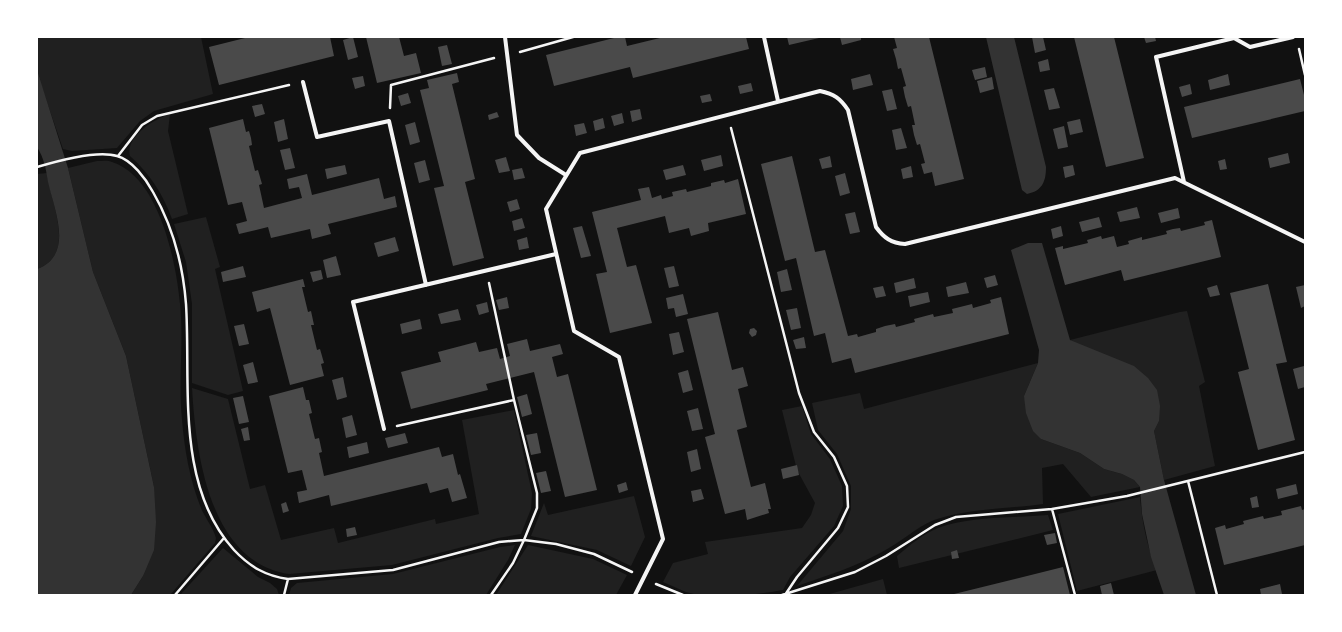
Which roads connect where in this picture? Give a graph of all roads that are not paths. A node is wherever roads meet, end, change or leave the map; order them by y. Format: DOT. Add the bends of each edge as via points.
graph roads {
  1 [pos="505,37"];
  2 [pos="764,37"];
  3 [pos="1293,37"];
  4 [pos="303,82"];
  5 [pos="778,101"];
  6 [pos="566,175"];
  7 [pos="1184,182"];
  8 [pos="1305,242"];
  9 [pos="556,254"];
  10 [pos="426,285"];
  11 [pos="384,429"];
  12 [pos="635,595"];
  1 -- 6 [label="street" via="517,135 539,158"];
  2 -- 5 [label="street"];
  3 -- 7 [label="street" via="1250,47 1234,38 1156,57"];
  4 -- 10 [label="street" via="317,137 390,121"];
  5 -- 6 [label="street" via="580,153"];
  5 -- 7 [label="street" via="820,91 832,93 841,99 848,110 876,227 882,236 894,243 905,244 1176,178"];
  6 -- 9 [label="street" via="546,209"];
  7 -- 8 [label="street"];
  9 -- 10 [label="street"];
  9 -- 12 [label="street" via="574,330 619,357 663,539"];
  10 -- 11 [label="street" via="353,302"];
}
